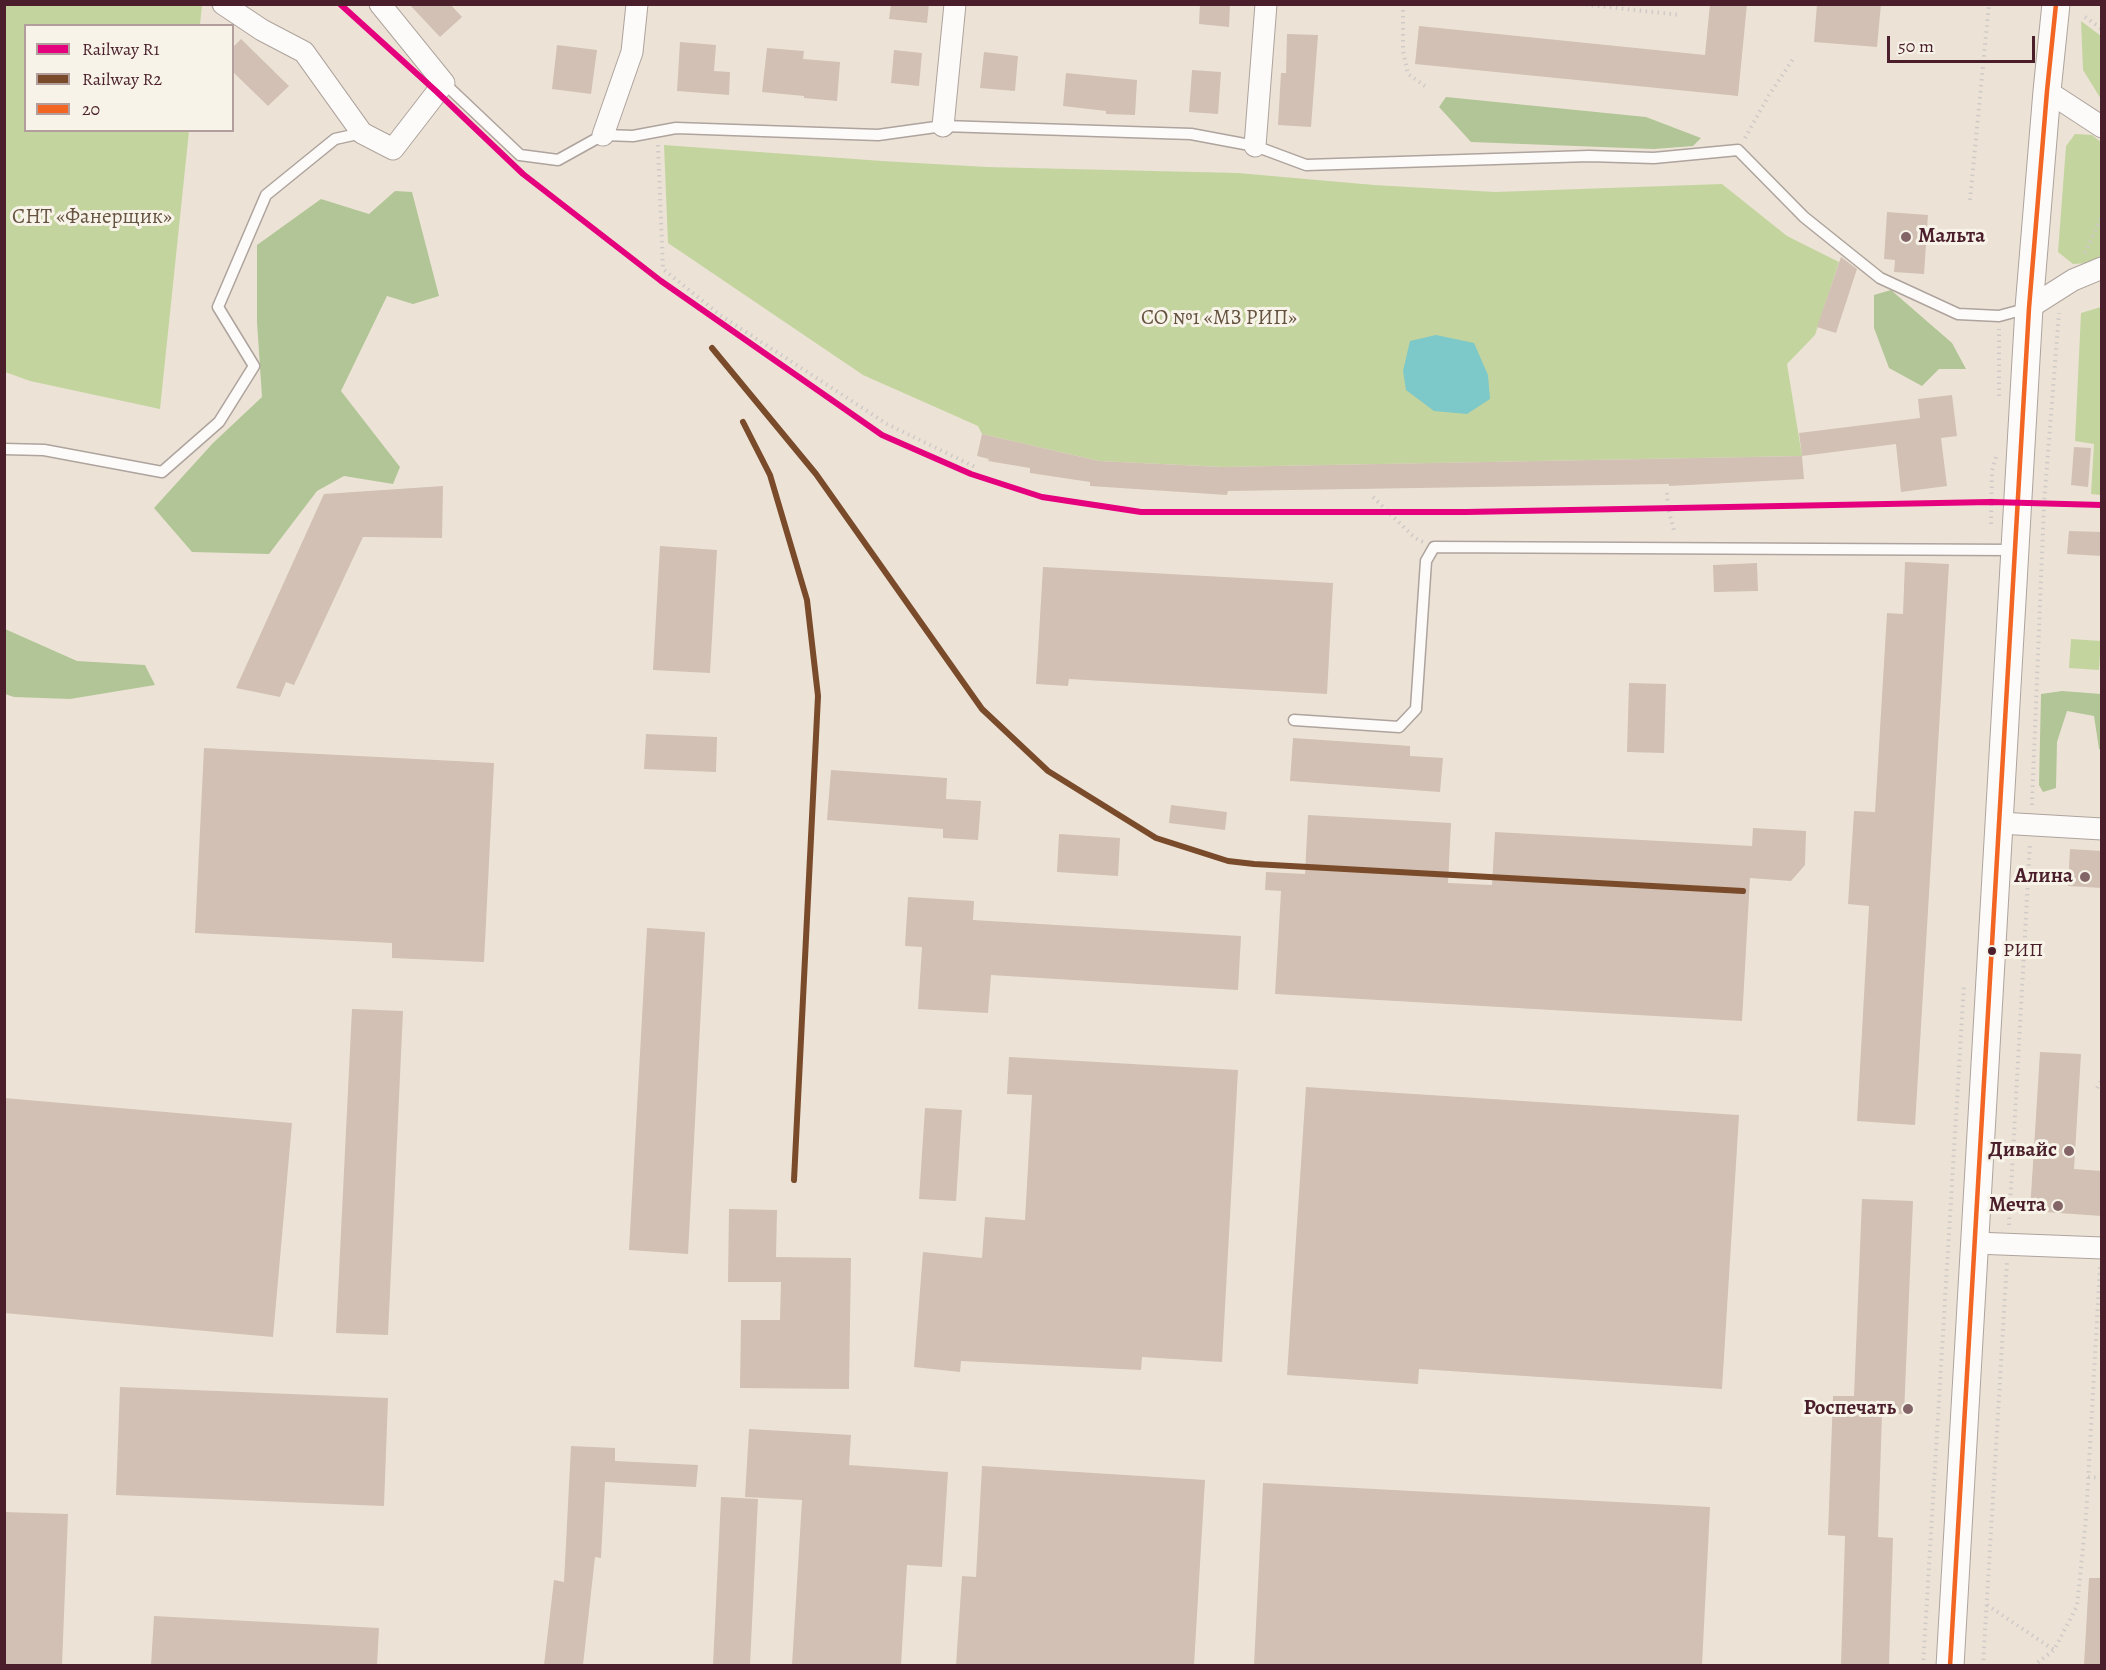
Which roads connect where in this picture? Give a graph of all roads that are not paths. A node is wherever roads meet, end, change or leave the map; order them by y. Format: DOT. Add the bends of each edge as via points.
graph roads {
  1 [pos="223,4"];
  2 [pos="381,4"];
  3 [pos="637,4"];
  4 [pos="956,4"];
  5 [pos="1266,4"];
  6 [pos="2056,4"];
  7 [pos="444,83"];
  8 [pos="2047,90"];
  9 [pos="943,126"];
  10 [pos="2102,127"];
  11 [pos="362,133"];
  12 [pos="603,135"];
  13 [pos="1255,146"];
  14 [pos="2102,268"];
  15 [pos="2029,308"];
  16 [pos="4,449"];
  17 [pos="2004,550"];
  18 [pos="1294,720"];
  19 [pos="2000,823"];
  20 [pos="2102,829"];
  21 [pos="1975,1243"];
  22 [pos="2101,1248"];
  23 [pos="1950,1665"];
  1 -- 11 [label="street" via="304,52"];
  2 -- 7 [label="street"];
  3 -- 12 [label="street" via="632,52"];
  4 -- 9 [label="street"];
  5 -- 13 [label="street"];
  6 -- 8 [label="street"];
  7 -- 11 [label="street" via="393,149"];
  7 -- 12 [label="lane" via="520,155 558,160"];
  8 -- 10 [label="street"];
  8 -- 15 [label="street"];
  9 -- 12 [label="lane" via="878,135 676,128 633,136"];
  9 -- 13 [label="lane" via="1191,134"];
  11 -- 16 [label="lane" via="336,139 266,195 218,307 254,366 219,422 162,472 44,450"];
  13 -- 15 [label="lane" via="1306,165 1589,156 1653,158 1738,150 1804,217 1880,278 1958,314 1999,316"];
  14 -- 15 [label="street" via="2073,280"];
  15 -- 17 [label="street"];
  17 -- 18 [label="lane" via="1434,547 1426,561 1416,709 1399,727"];
  17 -- 19 [label="street"];
  19 -- 20 [label="street"];
  19 -- 21 [label="street"];
  21 -- 22 [label="street"];
  21 -- 23 [label="street"];
}
